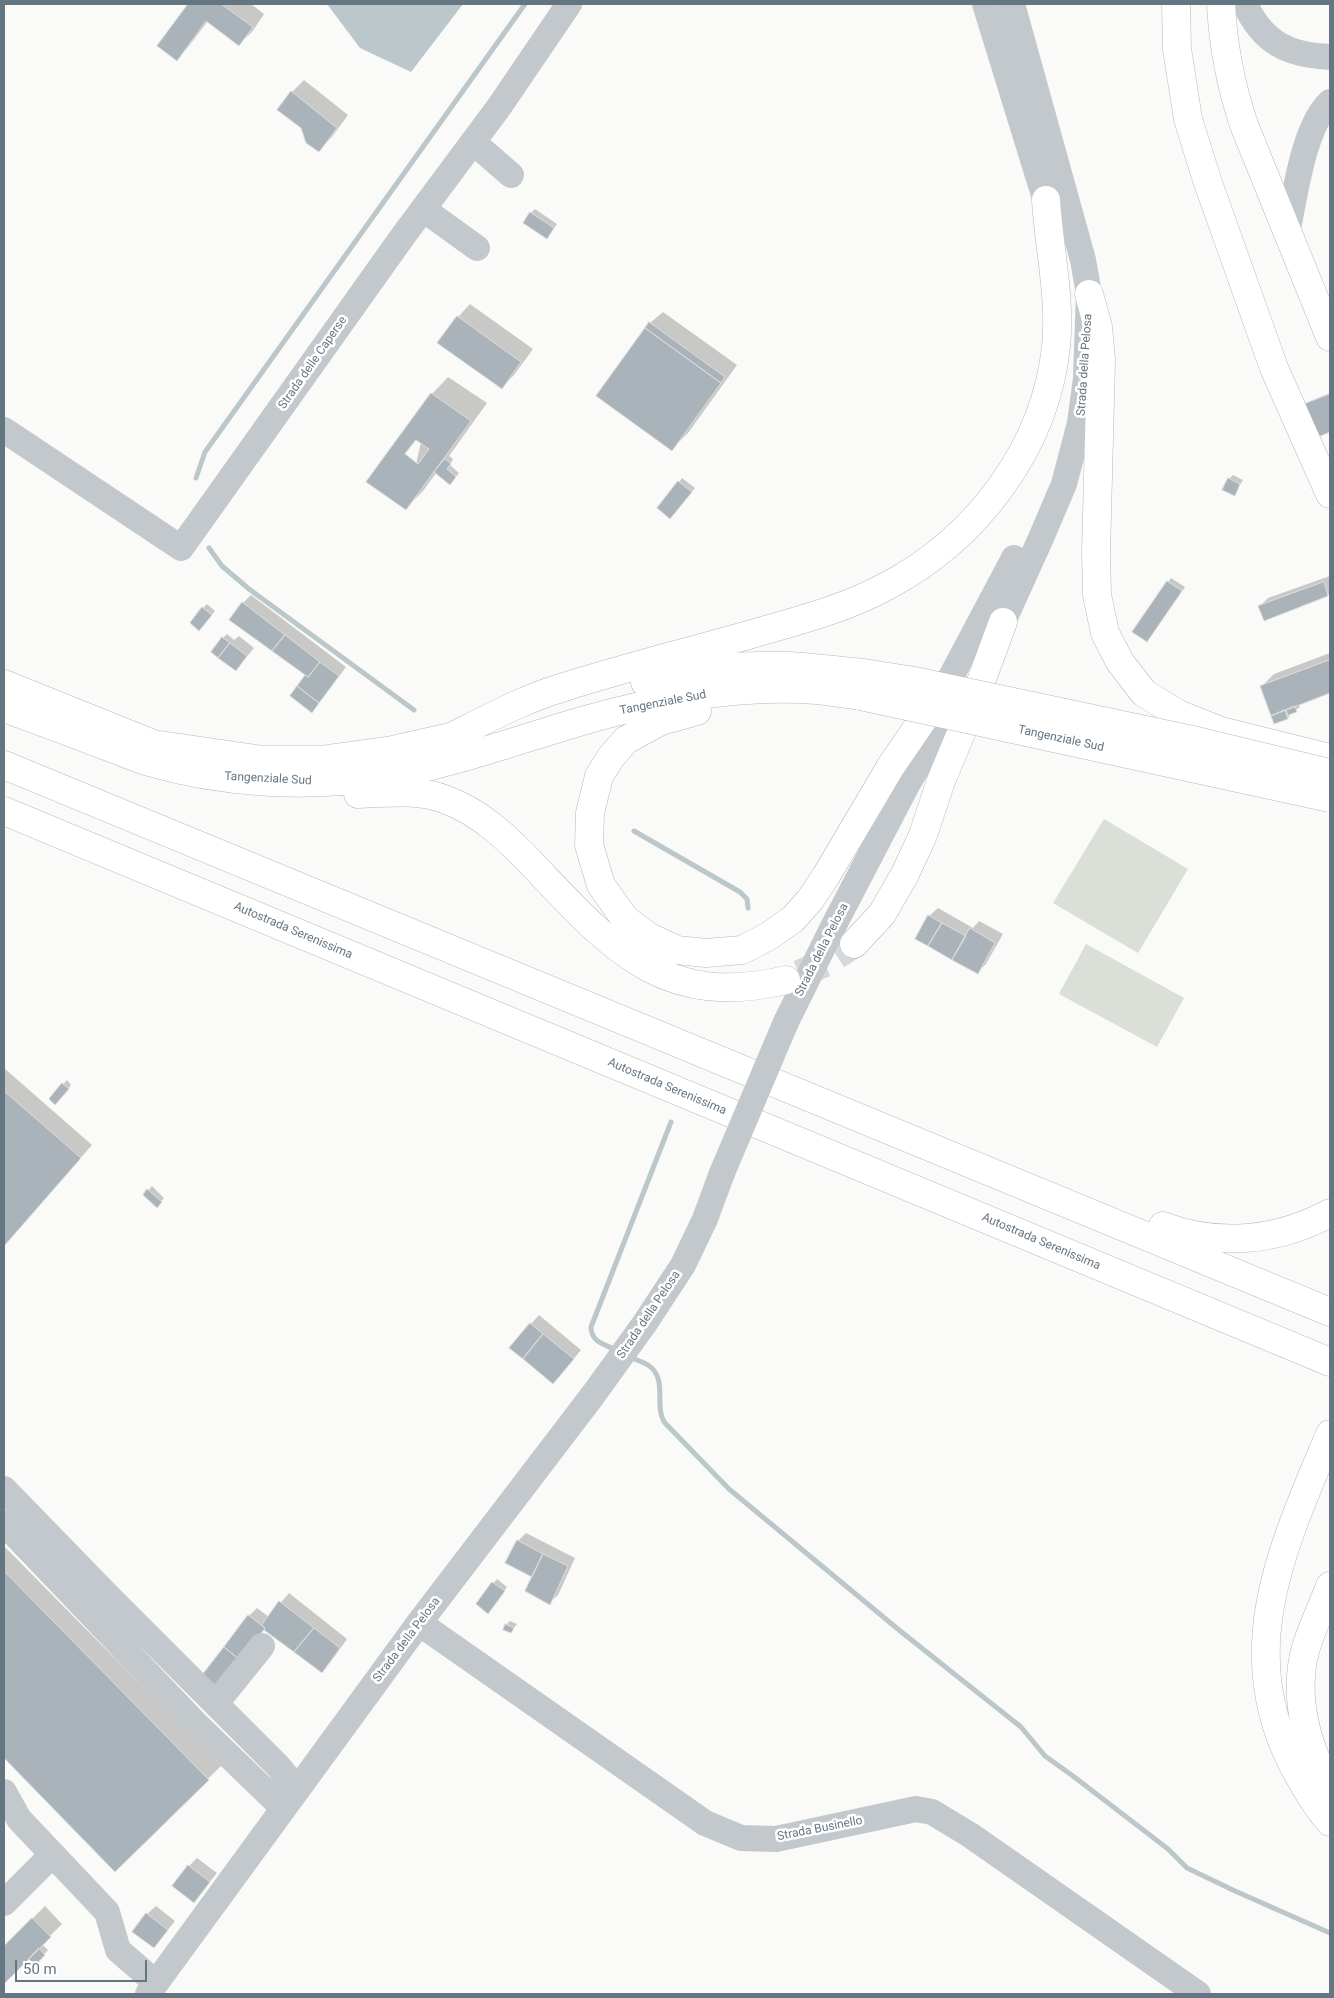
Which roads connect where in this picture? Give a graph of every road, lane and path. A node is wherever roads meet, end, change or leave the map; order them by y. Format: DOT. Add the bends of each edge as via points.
graph roads {
  1 [pos="569,4"];
  2 [pos="985,4"];
  3 [pos="1012,4"];
  4 [pos="1176,4"];
  5 [pos="1221,4"];
  6 [pos="1245,4"];
  7 [pos="1330,57"];
  8 [pos="1330,102"];
  9 [pos="473,142"];
  10 [pos="511,175"];
  11 [pos="1046,200"];
  12 [pos="423,209"];
  13 [pos="1287,233"];
  14 [pos="478,248"];
  15 [pos="1090,294"];
  16 [pos="1330,336"];
  17 [pos="4,430"];
  18 [pos="1330,494"];
  19 [pos="1003,622"];
  20 [pos="4,684"];
  21 [pos="863,685"];
  22 [pos="817,690"];
  23 [pos="939,696"];
  24 [pos="4,708"];
  25 [pos="447,739"];
  26 [pos="1330,758"];
  27 [pos="149,762"];
  28 [pos="4,765"];
  29 [pos="1330,773"];
  30 [pos="907,785"];
  31 [pos="1330,798"];
  32 [pos="4,811"];
  33 [pos="854,944"];
  34 [pos="786,980"];
  35 [pos="680,1044"];
  36 [pos="769,1130"];
  37 [pos="1330,1213"];
  38 [pos="1330,1312"];
  39 [pos="1330,1362"];
  40 [pos="1330,1376"];
  41 [pos="1330,1434"];
  42 [pos="4,1488"];
  43 [pos="4,1523"];
  44 [pos="1330,1586"];
  45 [pos="419,1623"];
  46 [pos="262,1646"];
  47 [pos="216,1703"];
  48 [pos="1330,1788"];
  49 [pos="4,1792"];
  50 [pos="290,1799"];
  51 [pos="1330,1822"];
  52 [pos="52,1855"];
  53 [pos="4,1903"];
  54 [pos="152,1989"];
  55 [pos="1198,1994"];
  1 -- 9 [label="street, Strada delle Caperse"];
  2 -- 11 [label="street, Strada della Pelosa"];
  3 -- 15 [label="street, Strada della Pelosa"];
  4 -- 18 [label="highway" via="1177,49 1188,119 1207,180 1274,368"];
  5 -- 13 [label="highway" via="1224,46 1236,100"];
  6 -- 7 [label="street" via="1264,34 1287,50"];
  8 -- 13 [label="street" via="1311,132"];
  9 -- 10 [label="street"];
  9 -- 12 [label="street, Strada delle Caperse"];
  11 -- 23 [label="street, Strada della Pelosa" via="1067,280 1072,335 1067,417 1044,492 1009,568"];
  11 -- 25 [label="highway" via="1058,310 1056,349 1045,398 1030,439 998,492 962,532 926,561 886,586 836,608 558,689"];
  12 -- 14 [label="street"];
  12 -- 17 [label="street, Strada delle Caperse" via="181,548"];
  13 -- 16 [label="highway"];
  15 -- 19 [label="street, Strada della Pelosa" via="1086,378 1072,458 1064,484"];
  15 -- 26 [label="highway" via="1101,360 1096,553 1097,595 1105,633 1120,662 1144,693 1178,714 1221,730"];
  19 -- 30 [label="street, Strada della Pelosa"];
  19 -- 33 [label="highway" via="916,851 882,914"];
  20 -- 25 [label="highway, Tangenziale Sud" via="153,744 263,760 320,760"];
  21 -- 22 [label="highway, Tangenziale Sud"];
  21 -- 25 [label="highway, Tangenziale Sud" via="811,668 757,666 671,675"];
  21 -- 29 [label="highway, Tangenziale Sud, bridge" via="914,681"];
  21 -- 31 [label="highway, Tangenziale Sud, bridge"];
  22 -- 23 [label="highway" via="784,702 711,708 661,720 626,740 599,776 590,813 589,845 601,885 625,918 649,937 677,950 706,953 742,950 793,918 810,900 891,766"];
  22 -- 27 [label="highway, Tangenziale Sud" via="728,691 649,704 584,720 450,761 370,778 268,781 232,778"];
  23 -- 30 [label="street, Strada della Pelosa"];
  24 -- 27 [label="highway, Tangenziale Sud"];
  27 -- 34 [label="highway" via="186,779 226,789 273,795 410,793 443,798 474,813 505,835 600,933 627,956 659,973 684,982 714,987 759,986"];
  28 -- 35 [label="highway"];
  30 -- 45 [label="street, Strada della Pelosa, bridge" via="786,1022 683,1265 593,1395"];
  32 -- 36 [label="highway, Autostrada Serenissima"];
  35 -- 37 [label="highway" via="1189,1235 1231,1239 1264,1236 1304,1226"];
  35 -- 38 [label="highway"];
  36 -- 39 [label="highway, Autostrada Serenissima"];
  36 -- 40 [label="highway"];
  41 -- 51 [label="highway" via="1282,1553 1272,1591 1267,1680 1274,1718 1284,1744 1312,1798"];
  42 -- 47 [label="street"];
  43 -- 50 [label="street" via="195,1723"];
  44 -- 48 [label="highway" via="1305,1654 1301,1696 1308,1739"];
  45 -- 50 [label="street, Strada della Pelosa"];
  45 -- 55 [label="street, Strada Businello" via="705,1823 741,1838 776,1839 916,1809 932,1812"];
  46 -- 47 [label="street"];
  47 -- 50 [label="street" via="278,1766"];
  49 -- 52 [label="street" via="20,1819"];
  50 -- 54 [label="street, Strada della Pelosa"];
  52 -- 53 [label="street"];
  52 -- 54 [label="street" via="107,1912 118,1950"];
}
